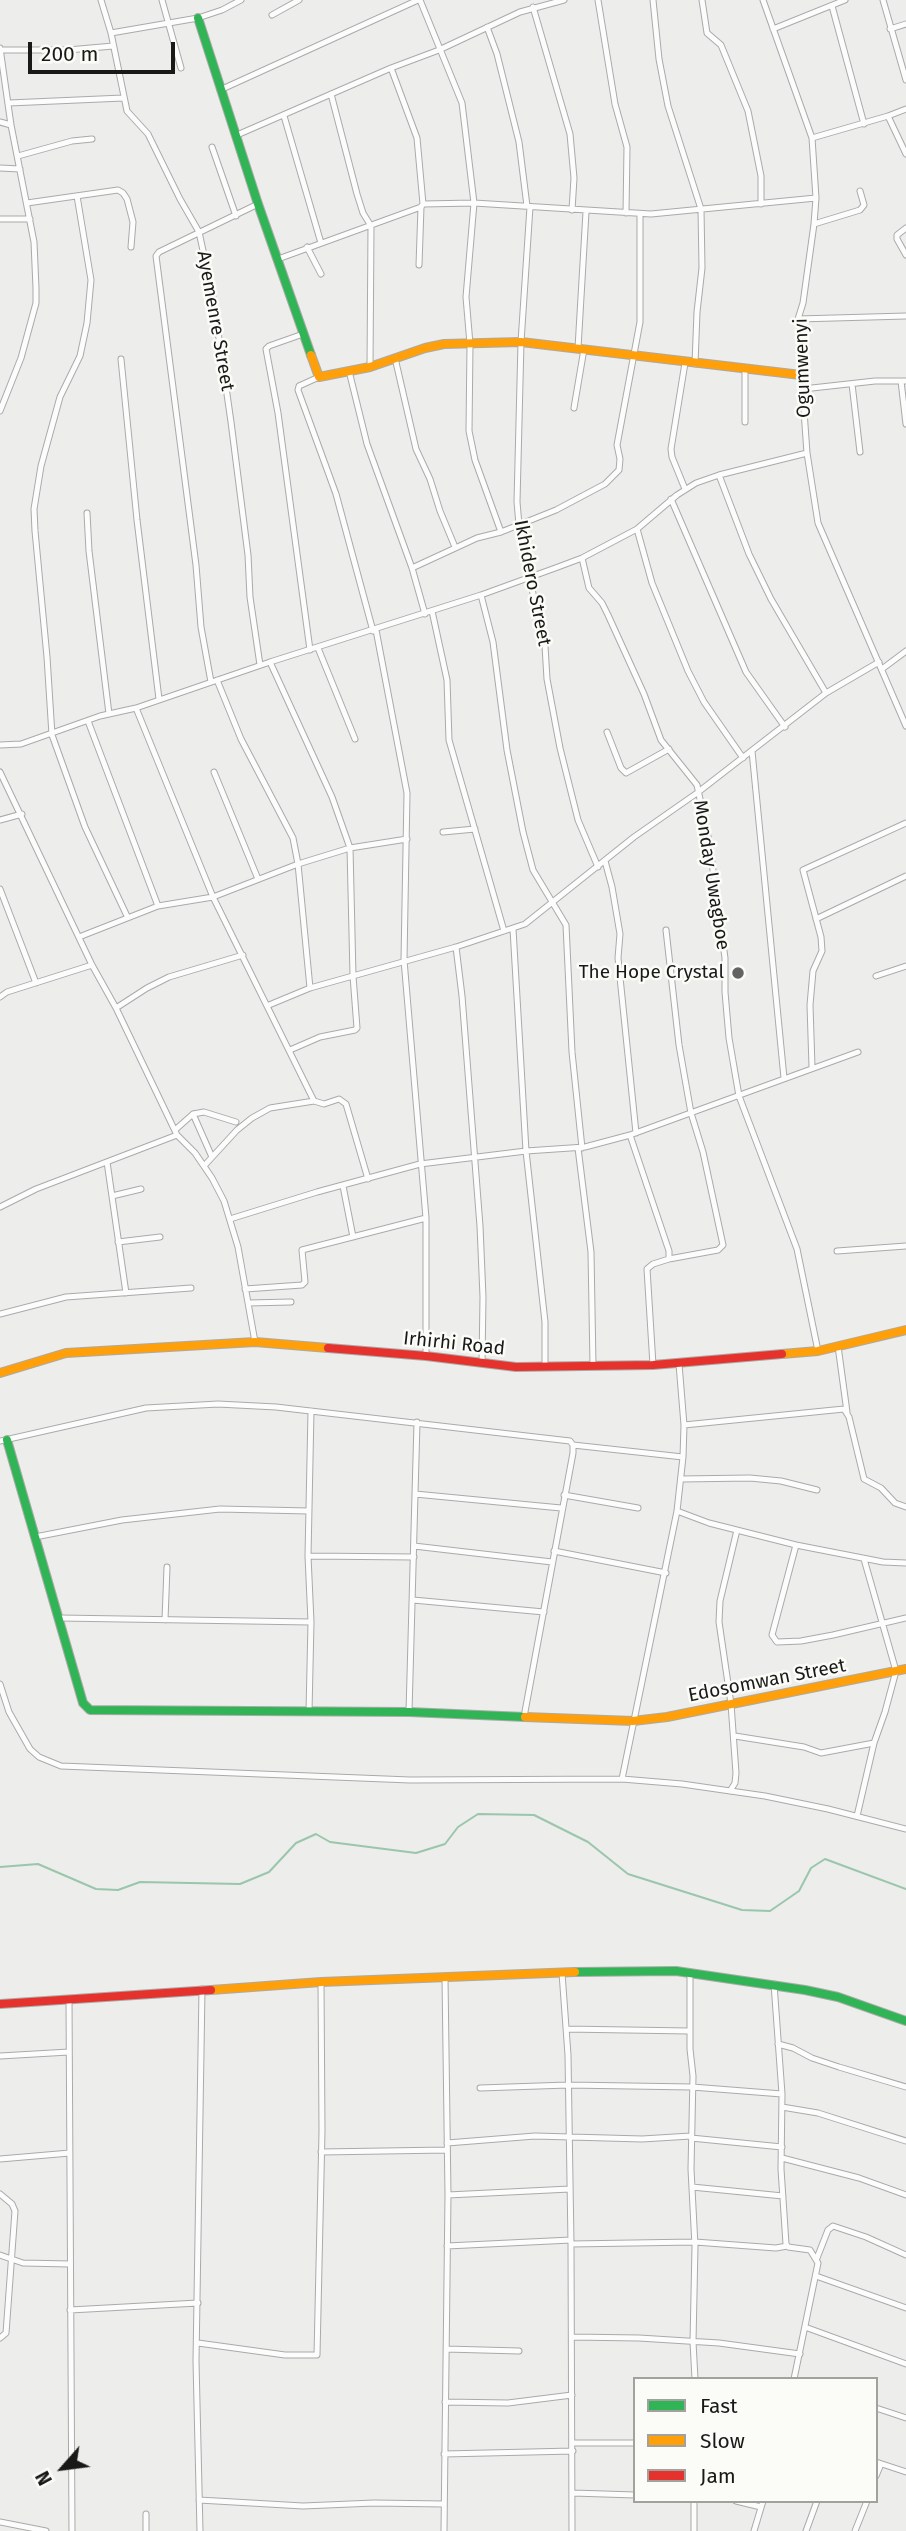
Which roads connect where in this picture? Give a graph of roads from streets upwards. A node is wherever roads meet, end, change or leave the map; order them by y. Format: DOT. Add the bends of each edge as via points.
graph roads {
  1 [pos="101,0"];
  2 [pos="162,0"];
  3 [pos="241,0"];
  4 [pos="299,0"];
  5 [pos="419,0"];
  6 [pos="564,0"];
  7 [pos="598,0"];
  8 [pos="653,0"];
  9 [pos="702,0"];
  10 [pos="763,0"];
  11 [pos="883,0"];
  12 [pos="842,1"];
  13 [pos="832,6"];
  14 [pos="533,8"];
  15 [pos="272,15"];
  16 [pos="198,18"];
  17 [pos="906,24"];
  18 [pos="170,25"];
  19 [pos="487,27"];
  20 [pos="773,29"];
  21 [pos="890,29"];
  22 [pos="111,33"];
  23 [pos="113,46"];
  24 [pos="0,49"];
  25 [pos="439,50"];
  26 [pos="181,68"];
  27 [pos="391,68"];
  28 [pos="906,80"];
  29 [pos="220,90"];
  30 [pos="331,94"];
  31 [pos="123,98"];
  32 [pos="9,103"];
  33 [pos="906,109"];
  34 [pos="284,116"];
  35 [pos="888,116"];
  36 [pos="0,122"];
  37 [pos="864,124"];
  38 [pos="12,125"];
  39 [pos="237,135"];
  40 [pos="812,138"];
  41 [pos="92,139"];
  42 [pos="212,147"];
  43 [pos="906,155"];
  44 [pos="18,156"];
  45 [pos="0,167"];
  46 [pos="20,169"];
  47 [pos="860,191"];
  48 [pos="77,196"];
  49 [pos="816,198"];
  50 [pos="27,203"];
  51 [pos="474,203"];
  52 [pos="258,204"];
  53 [pos="761,204"];
  54 [pos="422,205"];
  55 [pos="529,206"];
  56 [pos="701,209"];
  57 [pos="572,210"];
  58 [pos="586,212"];
  59 [pos="626,214"];
  60 [pos="640,214"];
  61 [pos="236,216"];
  62 [pos="0,219"];
  63 [pos="30,219"];
  64 [pos="814,224"];
  65 [pos="371,226"];
  66 [pos="906,228"];
  67 [pos="200,232"];
  68 [pos="321,243"];
  69 [pos="131,247"];
  70 [pos="307,247"];
  71 [pos="906,255"];
  72 [pos="278,259"];
  73 [pos="419,265"];
  74 [pos="321,274"];
  75 [pos="906,316"];
  76 [pos="798,319"];
  77 [pos="303,334"];
  78 [pos="521,342"];
  79 [pos="470,344"];
  80 [pos="581,348"];
  81 [pos="634,356"];
  82 [pos="394,358"];
  83 [pos="121,359"];
  84 [pos="685,363"];
  85 [pos="695,364"];
  86 [pos="370,367"];
  87 [pos="745,369"];
  88 [pos="349,371"];
  89 [pos="801,375"];
  90 [pos="319,377"];
  91 [pos="904,381"];
  92 [pos="852,384"];
  93 [pos="803,389"];
  94 [pos="0,408"];
  95 [pos="574,408"];
  96 [pos="745,422"];
  97 [pos="906,424"];
  98 [pos="860,452"];
  99 [pos="807,453"];
  100 [pos="719,475"];
  101 [pos="685,489"];
  102 [pos="671,499"];
  103 [pos="87,513"];
  104 [pos="519,525"];
  105 [pos="637,529"];
  106 [pos="501,532"];
  107 [pos="455,547"];
  108 [pos="582,558"];
  109 [pos="412,568"];
  110 [pos="529,576"];
  111 [pos="481,595"];
  112 [pos="428,612"];
  113 [pos="374,630"];
  114 [pos="318,648"];
  115 [pos="310,650"];
  116 [pos="906,652"];
  117 [pos="270,662"];
  118 [pos="260,665"];
  119 [pos="881,666"];
  120 [pos="214,681"];
  121 [pos="826,693"];
  122 [pos="159,699"];
  123 [pos="136,708"];
  124 [pos="903,713"];
  125 [pos="109,715"];
  126 [pos="89,721"];
  127 [pos="906,726"];
  128 [pos="785,727"];
  129 [pos="607,732"];
  130 [pos="52,735"];
  131 [pos="355,739"];
  132 [pos="0,745"];
  133 [pos="669,749"];
  134 [pos="752,751"];
  135 [pos="743,758"];
  136 [pos="0,772"];
  137 [pos="214,772"];
  138 [pos="697,793"];
  139 [pos="22,814"];
  140 [pos="0,820"];
  141 [pos="906,822"];
  142 [pos="475,829"];
  143 [pos="443,832"];
  144 [pos="407,839"];
  145 [pos="351,848"];
  146 [pos="605,861"];
  147 [pos="298,864"];
  148 [pos="598,867"];
  149 [pos="906,876"];
  150 [pos="258,880"];
  151 [pos="0,890"];
  152 [pos="213,897"];
  153 [pos="553,901"];
  154 [pos="158,906"];
  155 [pos="127,916"];
  156 [pos="816,919"];
  157 [pos="513,929"];
  158 [pos="666,930"];
  159 [pos="504,931"];
  160 [pos="79,937"];
  161 [pos="456,947"];
  162 [pos="243,955"];
  163 [pos="404,960"];
  164 [pos="92,965"];
  165 [pos="906,966"];
  166 [pos="353,976"];
  167 [pos="876,976"];
  168 [pos="36,982"];
  169 [pos="310,988"];
  170 [pos="0,997"];
  171 [pos="269,1006"];
  172 [pos="116,1008"];
  173 [pos="290,1050"];
  174 [pos="859,1052"];
  175 [pos="812,1068"];
  176 [pos="785,1078"];
  177 [pos="739,1096"];
  178 [pos="314,1101"];
  179 [pos="691,1112"];
  180 [pos="193,1114"];
  181 [pos="236,1122"];
  182 [pos="176,1133"];
  183 [pos="633,1134"];
  184 [pos="580,1148"];
  185 [pos="526,1152"];
  186 [pos="212,1157"];
  187 [pos="473,1159"];
  188 [pos="107,1162"];
  189 [pos="420,1164"];
  190 [pos="204,1166"];
  191 [pos="368,1179"];
  192 [pos="343,1186"];
  193 [pos="141,1189"];
  194 [pos="112,1196"];
  195 [pos="0,1207"];
  196 [pos="426,1218"];
  197 [pos="230,1219"];
  198 [pos="160,1237"];
  199 [pos="354,1237"];
  200 [pos="118,1242"];
  201 [pos="906,1246"];
  202 [pos="837,1251"];
  203 [pos="669,1259"];
  204 [pos="191,1288"];
  205 [pos="245,1289"];
  206 [pos="126,1293"];
  207 [pos="291,1302"];
  208 [pos="248,1303"];
  209 [pos="0,1314"];
  210 [pos="906,1330"];
  211 [pos="255,1342"];
  212 [pos="838,1345"];
  213 [pos="818,1351"];
  214 [pos="426,1356"];
  215 [pos="482,1363"];
  216 [pos="679,1364"];
  217 [pos="653,1365"];
  218 [pos="593,1366"];
  219 [pos="545,1367"];
  220 [pos="0,1373"];
  221 [pos="312,1411"];
  222 [pos="847,1412"];
  223 [pos="417,1422"];
  224 [pos="684,1425"];
  225 [pos="4,1441"];
  226 [pos="573,1445"];
  227 [pos="683,1457"];
  228 [pos="681,1479"];
  229 [pos="817,1490"];
  230 [pos="415,1494"];
  231 [pos="564,1495"];
  232 [pos="906,1507"];
  233 [pos="561,1508"];
  234 [pos="638,1508"];
  235 [pos="309,1511"];
  236 [pos="677,1511"];
  237 [pos="737,1530"];
  238 [pos="35,1537"];
  239 [pos="796,1545"];
  240 [pos="414,1546"];
  241 [pos="554,1551"];
  242 [pos="308,1556"];
  243 [pos="414,1557"];
  244 [pos="864,1559"];
  245 [pos="552,1562"];
  246 [pos="906,1563"];
  247 [pos="167,1567"];
  248 [pos="666,1573"];
  249 [pos="413,1600"];
  250 [pos="544,1612"];
  251 [pos="60,1618"];
  252 [pos="906,1618"];
  253 [pos="165,1620"];
  254 [pos="311,1622"];
  255 [pos="882,1623"];
  256 [pos="906,1669"];
  257 [pos="896,1671"];
  258 [pos="0,1684"];
  259 [pos="731,1704"];
  260 [pos="9,1712"];
  261 [pos="309,1712"];
  262 [pos="410,1712"];
  263 [pos="0,1713"];
  264 [pos="524,1717"];
  265 [pos="633,1721"];
  266 [pos="734,1736"];
  267 [pos="874,1743"];
  268 [pos="622,1779"];
  269 [pos="730,1791"];
  270 [pos="856,1816"];
  271 [pos="906,1829"];
  272 [pos="562,1973"];
  273 [pos="690,1973"];
  274 [pos="445,1978"];
  275 [pos="321,1982"];
  276 [pos="774,1984"];
  277 [pos="202,1989"];
  278 [pos="69,2000"];
  279 [pos="0,2004"];
  280 [pos="906,2021"];
  281 [pos="566,2029"];
  282 [pos="689,2031"];
  283 [pos="778,2044"];
  284 [pos="69,2052"];
  285 [pos="0,2056"];
  286 [pos="568,2085"];
  287 [pos="692,2087"];
  288 [pos="906,2087"];
  289 [pos="480,2088"];
  290 [pos="782,2094"];
  291 [pos="782,2107"];
  292 [pos="568,2137"];
  293 [pos="691,2137"];
  294 [pos="906,2141"];
  295 [pos="447,2146"];
  296 [pos="782,2147"];
  297 [pos="321,2152"];
  298 [pos="70,2153"];
  299 [pos="782,2158"];
  300 [pos="0,2159"];
  301 [pos="692,2187"];
  302 [pos="570,2189"];
  303 [pos="0,2194"];
  304 [pos="448,2194"];
  305 [pos="906,2195"];
  306 [pos="783,2196"];
  307 [pos="571,2242"];
  308 [pos="695,2242"];
  309 [pos="447,2246"];
  310 [pos="787,2246"];
  311 [pos="0,2255"];
  312 [pos="906,2255"];
  313 [pos="12,2257"];
  314 [pos="817,2259"];
  315 [pos="70,2264"];
  316 [pos="816,2276"];
  317 [pos="198,2303"];
  318 [pos="906,2308"];
  319 [pos="71,2310"];
  320 [pos="805,2327"];
  321 [pos="572,2337"];
  322 [pos="0,2338"];
  323 [pos="693,2342"];
  324 [pos="198,2343"];
  325 [pos="446,2349"];
  326 [pos="519,2351"];
  327 [pos="800,2354"];
  328 [pos="906,2364"];
  329 [pos="695,2377"];
  330 [pos="794,2377"];
  331 [pos="572,2395"];
  332 [pos="445,2402"];
  333 [pos="878,2409"];
  334 [pos="906,2418"];
  335 [pos="633,2443"];
  336 [pos="573,2447"];
  337 [pos="444,2454"];
  338 [pos="878,2463"];
  339 [pos="906,2472"];
  340 [pos="573,2493"];
  341 [pos="633,2495"];
  342 [pos="199,2500"];
  343 [pos="694,2503"];
  344 [pos="816,2503"];
  345 [pos="866,2503"];
  346 [pos="444,2504"];
  347 [pos="762,2504"];
  348 [pos="146,2514"];
  349 [pos="0,2522"];
  350 [pos="46,2531"];
  351 [pos="72,2531"];
  352 [pos="146,2531"];
  353 [pos="200,2531"];
  354 [pos="444,2531"];
  355 [pos="572,2531"];
  356 [pos="694,2531"];
  357 [pos="754,2531"];
  358 [pos="806,2531"];
  359 [pos="856,2531"];
  1 -- 22 [label="street, Ayemenre Street"];
  2 -- 18 [label="street"];
  3 -- 16 [label="street"];
  4 -- 15 [label="street"];
  5 -- 25 [label="street"];
  5 -- 29 [label="street"];
  6 -- 14 [label="street"];
  7 -- 59 [label="street" via="627,147"];
  8 -- 56 [label="street" via="668,106"];
  9 -- 53 [label="street" via="707,33 721,45 748,111 761,176"];
  10 -- 20 [label="street, Ogumwenyi"];
  11 -- 21 [label="street"];
  12 -- 13 [label="street"];
  13 -- 20 [label="street"];
  13 -- 37 [label="street"];
  14 -- 19 [label="street"];
  14 -- 57 [label="street" via="570,134"];
  16 -- 18 [label="street"];
  16 -- 29 [label="street"];
  17 -- 21 [label="street"];
  18 -- 22 [label="street"];
  18 -- 26 [label="street"];
  19 -- 25 [label="street"];
  19 -- 55 [label="street, Ikhidero Street" via="519,142"];
  20 -- 40 [label="street, Ogumwenyi"];
  21 -- 28 [label="street"];
  22 -- 23 [label="street, Ayemenre Street"];
  23 -- 24 [label="street"];
  23 -- 31 [label="street, Ayemenre Street"];
  24 -- 32 [label="street"];
  25 -- 27 [label="street"];
  25 -- 51 [label="street" via="462,103"];
  27 -- 30 [label="street"];
  27 -- 54 [label="street" via="417,138"];
  29 -- 39 [label="street"];
  30 -- 34 [label="street"];
  30 -- 65 [label="street" via="357,194"];
  31 -- 32 [label="street"];
  31 -- 67 [label="street, Ayemenre Street" via="132,119 148,134"];
  32 -- 38 [label="street"];
  33 -- 35 [label="street"];
  34 -- 39 [label="street"];
  34 -- 68 [label="street"];
  35 -- 37 [label="street"];
  35 -- 43 [label="street"];
  36 -- 38 [label="street"];
  37 -- 40 [label="street"];
  38 -- 44 [label="street"];
  39 -- 52 [label="street"];
  40 -- 49 [label="street, Ogumwenyi"];
  41 -- 44 [label="street"];
  42 -- 61 [label="street"];
  44 -- 46 [label="street"];
  45 -- 46 [label="street"];
  46 -- 50 [label="street"];
  47 -- 64 [label="street" via="864,205 860,210"];
  48 -- 50 [label="street"];
  48 -- 69 [label="street" via="124,193 132,222"];
  48 -- 130 [label="street" via="91,280 87,323 79,356 60,397 34,509"];
  49 -- 53 [label="street"];
  49 -- 64 [label="street, Ogumwenyi"];
  50 -- 63 [label="street"];
  51 -- 54 [label="street"];
  51 -- 55 [label="street"];
  51 -- 79 [label="street" via="466,297"];
  52 -- 61 [label="street"];
  52 -- 72 [label="street"];
  53 -- 56 [label="street"];
  54 -- 65 [label="street"];
  54 -- 73 [label="street"];
  55 -- 57 [label="street"];
  55 -- 78 [label="street, Ikhidero Street"];
  56 -- 60 [label="street"];
  56 -- 85 [label="street"];
  57 -- 58 [label="street"];
  58 -- 59 [label="street"];
  58 -- 80 [label="street"];
  59 -- 60 [label="street"];
  60 -- 81 [label="street" via="640,322"];
  61 -- 67 [label="street"];
  62 -- 63 [label="street"];
  63 -- 94 [label="street" via="36,303 21,358"];
  64 -- 76 [label="street, Ogumwenyi"];
  65 -- 68 [label="street"];
  65 -- 86 [label="street"];
  66 -- 71 [label="street" via="897,239"];
  67 -- 118 [label="street, Ayemenre Street" via="228,394"];
  67 -- 120 [label="street" via="156,256 201,627"];
  68 -- 70 [label="street"];
  70 -- 72 [label="street"];
  70 -- 74 [label="street"];
  72 -- 77 [label="street"];
  75 -- 76 [label="street"];
  76 -- 89 [label="street, Ogumwenyi"];
  77 -- 90 [label="street"];
  77 -- 115 [label="street" via="266,349"];
  78 -- 79 [label="street"];
  78 -- 80 [label="street"];
  78 -- 104 [label="street, Ikhidero Street"];
  79 -- 82 [label="street" via="444,344"];
  79 -- 106 [label="street" via="469,431"];
  80 -- 81 [label="street"];
  80 -- 95 [label="street"];
  81 -- 84 [label="street"];
  81 -- 104 [label="street" via="617,445 619,471 605,484"];
  82 -- 86 [label="street"];
  82 -- 107 [label="street" via="416,449"];
  83 -- 122 [label="street"];
  84 -- 85 [label="street"];
  84 -- 101 [label="street" via="671,442"];
  85 -- 87 [label="street"];
  86 -- 88 [label="street"];
  87 -- 89 [label="street"];
  87 -- 96 [label="street"];
  88 -- 90 [label="street"];
  88 -- 109 [label="street" via="366,444"];
  89 -- 93 [label="street, Ogumwenyi"];
  90 -- 113 [label="street" via="298,390 336,494"];
  91 -- 92 [label="street"];
  91 -- 97 [label="street"];
  92 -- 93 [label="street"];
  92 -- 98 [label="street"];
  93 -- 99 [label="street, Ogumwenyi"];
  99 -- 100 [label="street"];
  99 -- 119 [label="street, Ogumwenyi" via="818,523"];
  100 -- 101 [label="street"];
  100 -- 121 [label="street" via="771,599"];
  101 -- 102 [label="street"];
  102 -- 105 [label="street"];
  102 -- 128 [label="street" via="746,672"];
  103 -- 125 [label="street"];
  104 -- 106 [label="street"];
  104 -- 110 [label="street, Ikhidero Street"];
  105 -- 108 [label="street"];
  105 -- 135 [label="street" via="652,583 688,671"];
  106 -- 107 [label="street"];
  107 -- 109 [label="street"];
  108 -- 110 [label="street"];
  108 -- 133 [label="street, Monday Uwagboe" via="589,588 602,603"];
  109 -- 112 [label="street"];
  110 -- 111 [label="street"];
  110 -- 148 [label="street, Ikhidero Street" via="560,748 578,820"];
  111 -- 112 [label="street"];
  111 -- 153 [label="street" via="493,642 523,832 533,870"];
  112 -- 113 [label="street"];
  112 -- 142 [label="street" via="447,680 449,740"];
  113 -- 114 [label="street"];
  113 -- 144 [label="street" via="405,774"];
  114 -- 115 [label="street"];
  114 -- 131 [label="street"];
  115 -- 117 [label="street"];
  116 -- 119 [label="street"];
  117 -- 118 [label="street"];
  117 -- 145 [label="street"];
  118 -- 120 [label="street"];
  119 -- 121 [label="street"];
  119 -- 124 [label="street, Ogumwenyi"];
  120 -- 122 [label="street"];
  120 -- 147 [label="street" via="293,838"];
  121 -- 128 [label="street"];
  122 -- 123 [label="street"];
  123 -- 125 [label="street"];
  123 -- 152 [label="street"];
  124 -- 127 [label="street, Ogumwenyi"];
  125 -- 126 [label="street"];
  126 -- 130 [label="street"];
  126 -- 154 [label="street"];
  128 -- 134 [label="street"];
  129 -- 133 [label="street" via="626,773"];
  130 -- 132 [label="street"];
  130 -- 155 [label="street" via="85,827"];
  133 -- 138 [label="street, Monday Uwagboe" via="692,777"];
  134 -- 135 [label="street"];
  134 -- 176 [label="street"];
  135 -- 138 [label="street"];
  136 -- 139 [label="street"];
  137 -- 150 [label="street"];
  138 -- 146 [label="street"];
  138 -- 177 [label="street, Monday Uwagboe" via="721,932 729,1038"];
  139 -- 140 [label="street"];
  139 -- 160 [label="street"];
  141 -- 156 [label="street" via="803,870"];
  142 -- 143 [label="street"];
  142 -- 159 [label="street"];
  144 -- 145 [label="street"];
  144 -- 163 [label="street"];
  145 -- 147 [label="street"];
  145 -- 166 [label="street"];
  146 -- 148 [label="street"];
  146 -- 183 [label="street" via="620,934 618,958"];
  147 -- 150 [label="street"];
  147 -- 169 [label="street"];
  148 -- 153 [label="street"];
  149 -- 156 [label="street"];
  150 -- 152 [label="street"];
  151 -- 168 [label="street"];
  152 -- 154 [label="street"];
  152 -- 162 [label="street"];
  153 -- 157 [label="street" via="538,916"];
  153 -- 184 [label="street" via="568,938"];
  154 -- 155 [label="street"];
  155 -- 160 [label="street"];
  156 -- 175 [label="street" via="822,951 810,1005"];
  157 -- 159 [label="street"];
  157 -- 185 [label="street"];
  158 -- 179 [label="street" via="678,1045"];
  159 -- 161 [label="street"];
  160 -- 164 [label="street"];
  161 -- 163 [label="street"];
  161 -- 187 [label="street"];
  162 -- 171 [label="street"];
  162 -- 172 [label="street" via="169,977"];
  163 -- 166 [label="street"];
  163 -- 189 [label="street"];
  164 -- 168 [label="street"];
  164 -- 172 [label="street"];
  165 -- 167 [label="street"];
  166 -- 169 [label="street"];
  166 -- 173 [label="street" via="357,1028"];
  168 -- 170 [label="street"];
  169 -- 171 [label="street"];
  171 -- 173 [label="street"];
  172 -- 182 [label="street"];
  173 -- 178 [label="street"];
  174 -- 175 [label="street"];
  175 -- 176 [label="street"];
  176 -- 177 [label="street"];
  177 -- 179 [label="street"];
  177 -- 213 [label="street, Monday Uwagboe" via="797,1249"];
  178 -- 186 [label="street" via="270,1108 237,1129"];
  178 -- 191 [label="street" via="324,1104 339,1099 346,1104"];
  179 -- 183 [label="street"];
  179 -- 203 [label="street" via="723,1245 718,1250"];
  180 -- 181 [label="street" via="204,1112"];
  180 -- 182 [label="street"];
  180 -- 186 [label="street"];
  182 -- 188 [label="street"];
  182 -- 190 [label="street"];
  183 -- 184 [label="street"];
  183 -- 203 [label="street"];
  184 -- 185 [label="street"];
  184 -- 218 [label="street" via="591,1252"];
  185 -- 187 [label="street"];
  185 -- 219 [label="street" via="545,1322"];
  186 -- 190 [label="street"];
  187 -- 189 [label="street"];
  187 -- 215 [label="street" via="480,1226"];
  188 -- 194 [label="street"];
  188 -- 195 [label="street"];
  189 -- 191 [label="street"];
  189 -- 196 [label="street"];
  190 -- 197 [label="street"];
  191 -- 192 [label="street"];
  192 -- 197 [label="street"];
  192 -- 199 [label="street"];
  193 -- 194 [label="street"];
  194 -- 200 [label="street"];
  196 -- 199 [label="street"];
  196 -- 214 [label="street"];
  197 -- 205 [label="street"];
  198 -- 200 [label="street"];
  199 -- 205 [label="street" via="302,1250 302,1285"];
  200 -- 206 [label="street"];
  201 -- 202 [label="street"];
  203 -- 217 [label="street" via="647,1269"];
  204 -- 206 [label="street"];
  205 -- 208 [label="street"];
  206 -- 209 [label="street" via="61,1298"];
  207 -- 208 [label="street"];
  208 -- 211 [label="street"];
  210 -- 212 [label="street, Irhirhi Road"];
  211 -- 214 [label="street, Irhirhi Road"];
  211 -- 220 [label="street, Irhirhi Road" via="66,1353"];
  212 -- 213 [label="street, Irhirhi Road"];
  212 -- 222 [label="street"];
  213 -- 216 [label="street, Irhirhi Road"];
  214 -- 215 [label="street, Irhirhi Road"];
  215 -- 219 [label="street, Irhirhi Road"];
  216 -- 217 [label="street, Irhirhi Road"];
  216 -- 224 [label="street"];
  217 -- 218 [label="street, Irhirhi Road"];
  218 -- 219 [label="street, Irhirhi Road"];
  221 -- 223 [label="street"];
  221 -- 225 [label="street" via="218,1404 146,1408"];
  221 -- 235 [label="street"];
  222 -- 224 [label="street"];
  222 -- 232 [label="street" via="864,1479"];
  223 -- 226 [label="street" via="562,1438"];
  223 -- 230 [label="street"];
  224 -- 227 [label="street"];
  225 -- 238 [label="street"];
  226 -- 227 [label="street"];
  226 -- 231 [label="street"];
  227 -- 228 [label="street"];
  228 -- 229 [label="street" via="750,1478"];
  228 -- 236 [label="street"];
  230 -- 233 [label="street"];
  230 -- 240 [label="street"];
  231 -- 233 [label="street"];
  231 -- 234 [label="street"];
  233 -- 241 [label="street"];
  235 -- 238 [label="street" via="220,1509 122,1520"];
  235 -- 242 [label="street"];
  236 -- 237 [label="street"];
  236 -- 248 [label="street"];
  237 -- 239 [label="street"];
  237 -- 259 [label="street" via="719,1622"];
  238 -- 251 [label="street"];
  239 -- 244 [label="street"];
  239 -- 255 [label="street" via="772,1635 777,1642"];
  240 -- 243 [label="street"];
  240 -- 245 [label="street"];
  241 -- 245 [label="street"];
  241 -- 248 [label="street"];
  242 -- 243 [label="street"];
  242 -- 254 [label="street"];
  243 -- 249 [label="street"];
  244 -- 246 [label="street"];
  244 -- 255 [label="street"];
  245 -- 250 [label="street"];
  247 -- 253 [label="street"];
  248 -- 265 [label="street"];
  249 -- 250 [label="street"];
  249 -- 262 [label="street"];
  250 -- 264 [label="street"];
  251 -- 253 [label="street"];
  251 -- 261 [label="street, Edosomwan Street" via="83,1703 90,1710"];
  252 -- 255 [label="street"];
  253 -- 254 [label="street"];
  254 -- 261 [label="street"];
  255 -- 257 [label="street"];
  256 -- 257 [label="street, Edosomwan Street"];
  257 -- 259 [label="street, Edosomwan Street"];
  257 -- 267 [label="street"];
  258 -- 260 [label="street"];
  259 -- 265 [label="street, Edosomwan Street"];
  259 -- 266 [label="street"];
  260 -- 263 [label="street"];
  260 -- 268 [label="street" via="30,1749 61,1766 410,1780"];
  261 -- 262 [label="street, Edosomwan Street"];
  262 -- 264 [label="street, Edosomwan Street"];
  264 -- 265 [label="street, Edosomwan Street"];
  265 -- 268 [label="street"];
  266 -- 267 [label="street" via="819,1753"];
  266 -- 269 [label="street" via="736,1774"];
  267 -- 270 [label="street"];
  268 -- 269 [label="street"];
  269 -- 270 [label="street"];
  270 -- 271 [label="street"];
  272 -- 273 [label="street"];
  272 -- 274 [label="street"];
  272 -- 281 [label="street"];
  273 -- 276 [label="street"];
  273 -- 282 [label="street"];
  274 -- 275 [label="street"];
  274 -- 295 [label="street"];
  275 -- 277 [label="street"];
  275 -- 297 [label="street"];
  276 -- 280 [label="street" via="838,1997"];
  276 -- 283 [label="street"];
  277 -- 278 [label="street"];
  277 -- 317 [label="street"];
  278 -- 279 [label="street"];
  278 -- 284 [label="street"];
  281 -- 282 [label="street"];
  281 -- 286 [label="street"];
  282 -- 287 [label="street"];
  283 -- 288 [label="street"];
  283 -- 290 [label="street"];
  284 -- 285 [label="street"];
  284 -- 298 [label="street"];
  286 -- 287 [label="street"];
  286 -- 289 [label="street"];
  286 -- 292 [label="street"];
  287 -- 290 [label="street"];
  287 -- 293 [label="street"];
  290 -- 291 [label="street"];
  291 -- 294 [label="street" via="818,2113"];
  291 -- 296 [label="street"];
  292 -- 293 [label="street"];
  292 -- 295 [label="street"];
  292 -- 302 [label="street"];
  293 -- 296 [label="street"];
  293 -- 301 [label="street"];
  295 -- 297 [label="street"];
  295 -- 304 [label="street"];
  296 -- 299 [label="street"];
  297 -- 324 [label="street" via="317,2355"];
  298 -- 300 [label="street"];
  298 -- 315 [label="street"];
  299 -- 305 [label="street"];
  299 -- 306 [label="street"];
  301 -- 306 [label="street"];
  301 -- 308 [label="street"];
  302 -- 304 [label="street"];
  302 -- 307 [label="street"];
  303 -- 313 [label="street" via="15,2211"];
  304 -- 309 [label="street"];
  306 -- 310 [label="street"];
  307 -- 308 [label="street"];
  307 -- 309 [label="street"];
  307 -- 321 [label="street"];
  308 -- 310 [label="street"];
  308 -- 323 [label="street"];
  309 -- 325 [label="street"];
  310 -- 314 [label="street" via="810,2250"];
  311 -- 313 [label="street"];
  312 -- 314 [label="street" via="833,2226"];
  313 -- 315 [label="street" via="23,2263"];
  313 -- 322 [label="street" via="6,2333"];
  314 -- 316 [label="street"];
  315 -- 319 [label="street"];
  316 -- 318 [label="street"];
  316 -- 320 [label="street"];
  317 -- 319 [label="street"];
  317 -- 324 [label="street"];
  319 -- 351 [label="street"];
  320 -- 327 [label="street"];
  320 -- 328 [label="street"];
  321 -- 323 [label="street"];
  321 -- 331 [label="street"];
  323 -- 327 [label="street"];
  323 -- 329 [label="street"];
  324 -- 342 [label="street"];
  325 -- 326 [label="street"];
  325 -- 332 [label="street"];
  327 -- 330 [label="street"];
  331 -- 332 [label="street" via="508,2403"];
  331 -- 336 [label="street"];
  332 -- 337 [label="street"];
  333 -- 334 [label="street"];
  335 -- 336 [label="street"];
  336 -- 337 [label="street"];
  336 -- 340 [label="street"];
  337 -- 346 [label="street"];
  338 -- 339 [label="street"];
  340 -- 341 [label="street"];
  340 -- 355 [label="street"];
  342 -- 346 [label="street" via="303,2506"];
  342 -- 353 [label="street"];
  343 -- 356 [label="street"];
  344 -- 358 [label="street"];
  345 -- 359 [label="street"];
  346 -- 354 [label="street"];
  347 -- 357 [label="street"];
  348 -- 352 [label="street"];
  349 -- 350 [label="street"];
}
